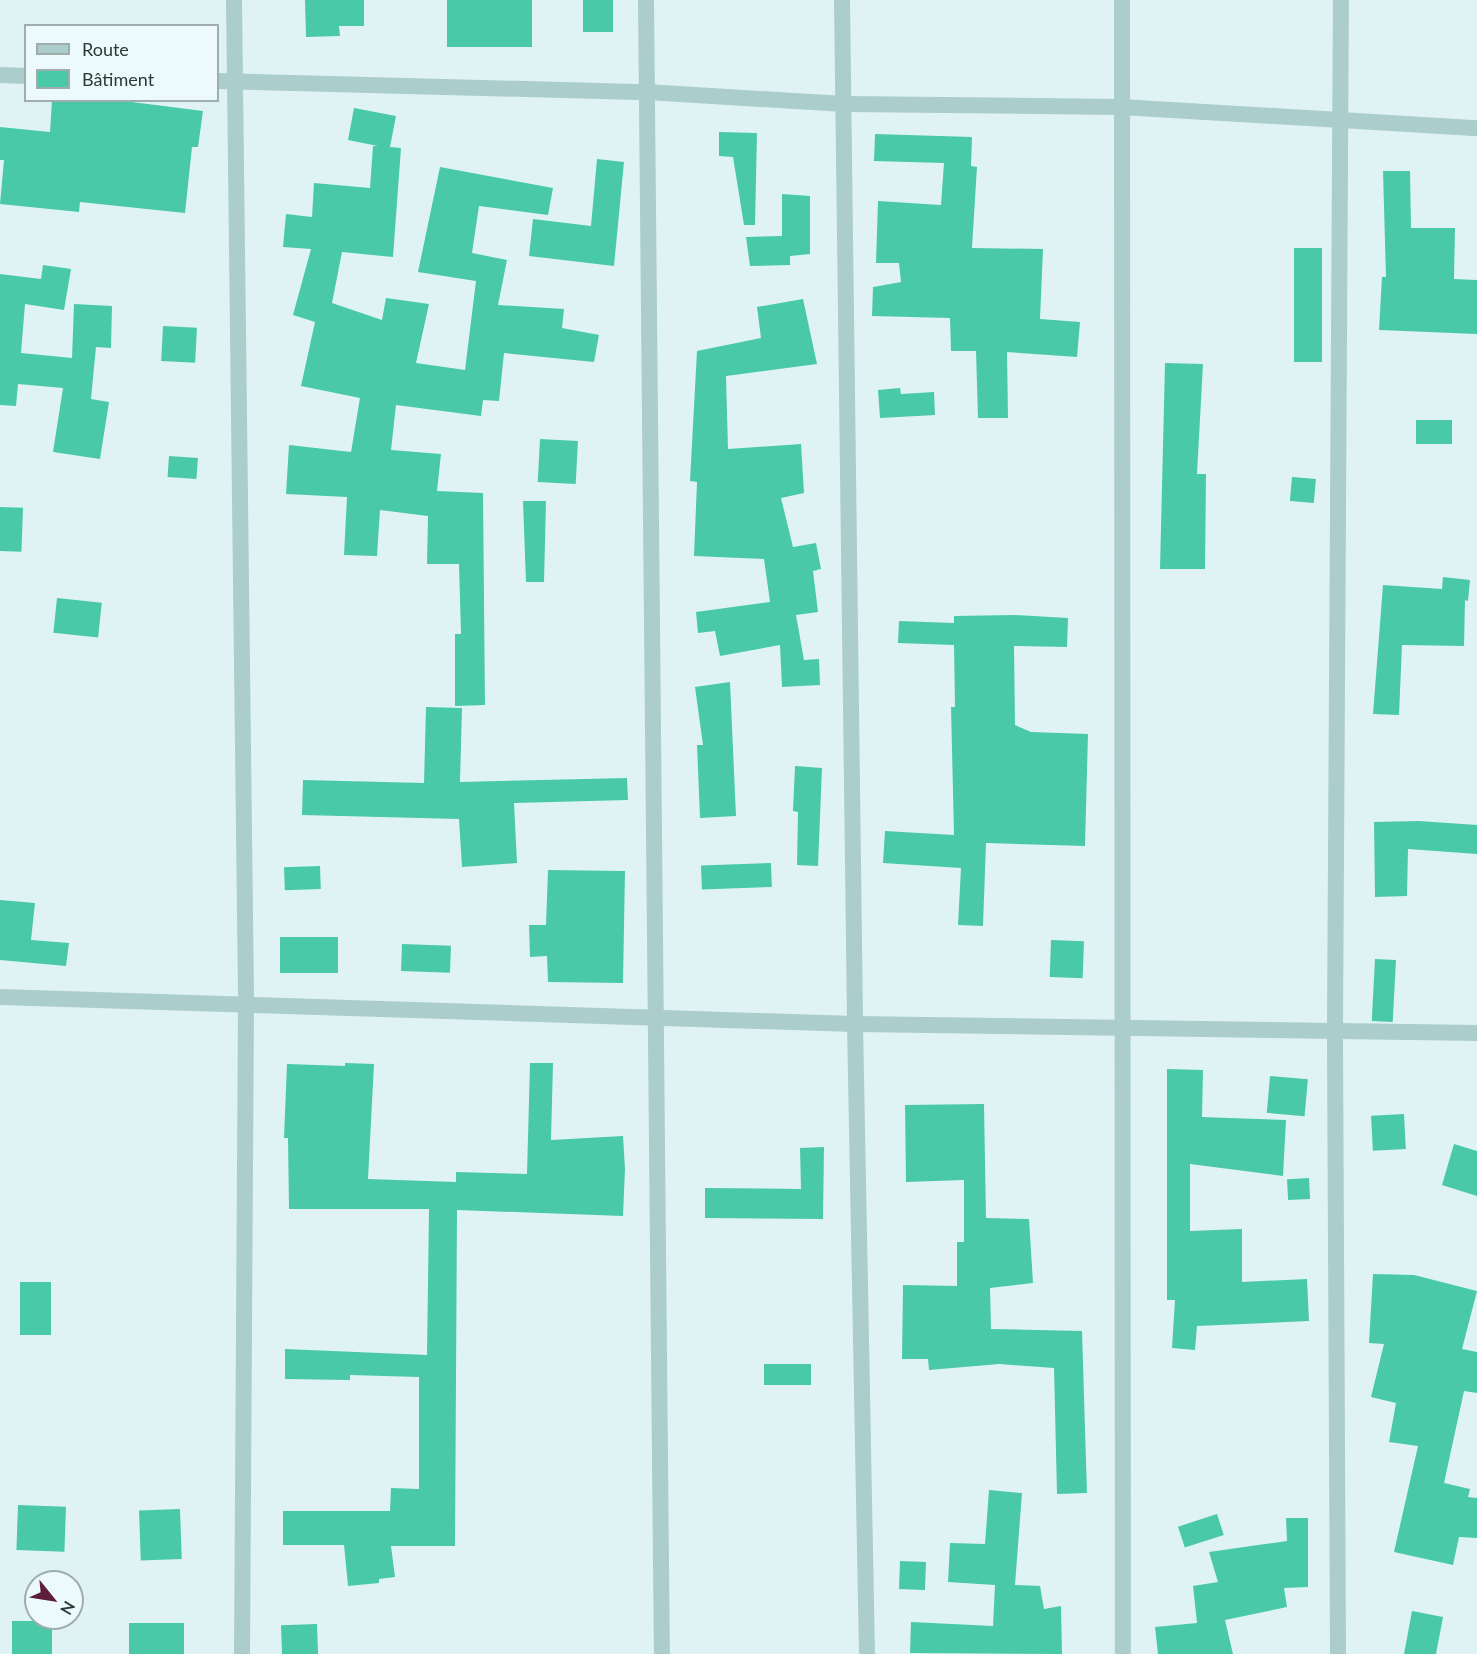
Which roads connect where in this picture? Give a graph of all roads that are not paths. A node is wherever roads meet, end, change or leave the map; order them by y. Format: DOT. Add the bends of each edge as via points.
graph roads {
  1 [pos="234,0"];
  2 [pos="645,0"];
  3 [pos="842,0"];
  4 [pos="1122,0"];
  5 [pos="1341,0"];
  6 [pos="0,75"];
  7 [pos="24,76"];
  8 [pos="225,81"];
  9 [pos="646,92"];
  10 [pos="845,104"];
  11 [pos="1121,107"];
  12 [pos="1339,120"];
  13 [pos="1477,128"];
  14 [pos="0,997"];
  15 [pos="246,1002"];
  16 [pos="657,1017"];
  17 [pos="855,1024"];
  18 [pos="1120,1026"];
  19 [pos="1335,1030"];
  20 [pos="1477,1033"];
  21 [pos="242,1654"];
  22 [pos="662,1654"];
  23 [pos="867,1654"];
  24 [pos="1123,1654"];
  25 [pos="1338,1654"];
  1 -- 8 [label="street"];
  2 -- 9 [label="street"];
  3 -- 10 [label="street"];
  4 -- 11 [label="street"];
  5 -- 12 [label="street"];
  6 -- 7 [label="street"];
  8 -- 9 [label="street"];
  8 -- 15 [label="street"];
  9 -- 10 [label="street"];
  9 -- 16 [label="street"];
  10 -- 11 [label="street"];
  10 -- 17 [label="street"];
  11 -- 12 [label="street"];
  11 -- 18 [label="street"];
  12 -- 13 [label="street"];
  12 -- 19 [label="street"];
  14 -- 15 [label="street"];
  15 -- 16 [label="street"];
  15 -- 21 [label="street"];
  16 -- 17 [label="street"];
  16 -- 22 [label="street"];
  17 -- 18 [label="street"];
  17 -- 23 [label="street"];
  18 -- 19 [label="street"];
  18 -- 24 [label="street"];
  19 -- 20 [label="street"];
  19 -- 25 [label="street"];
}
